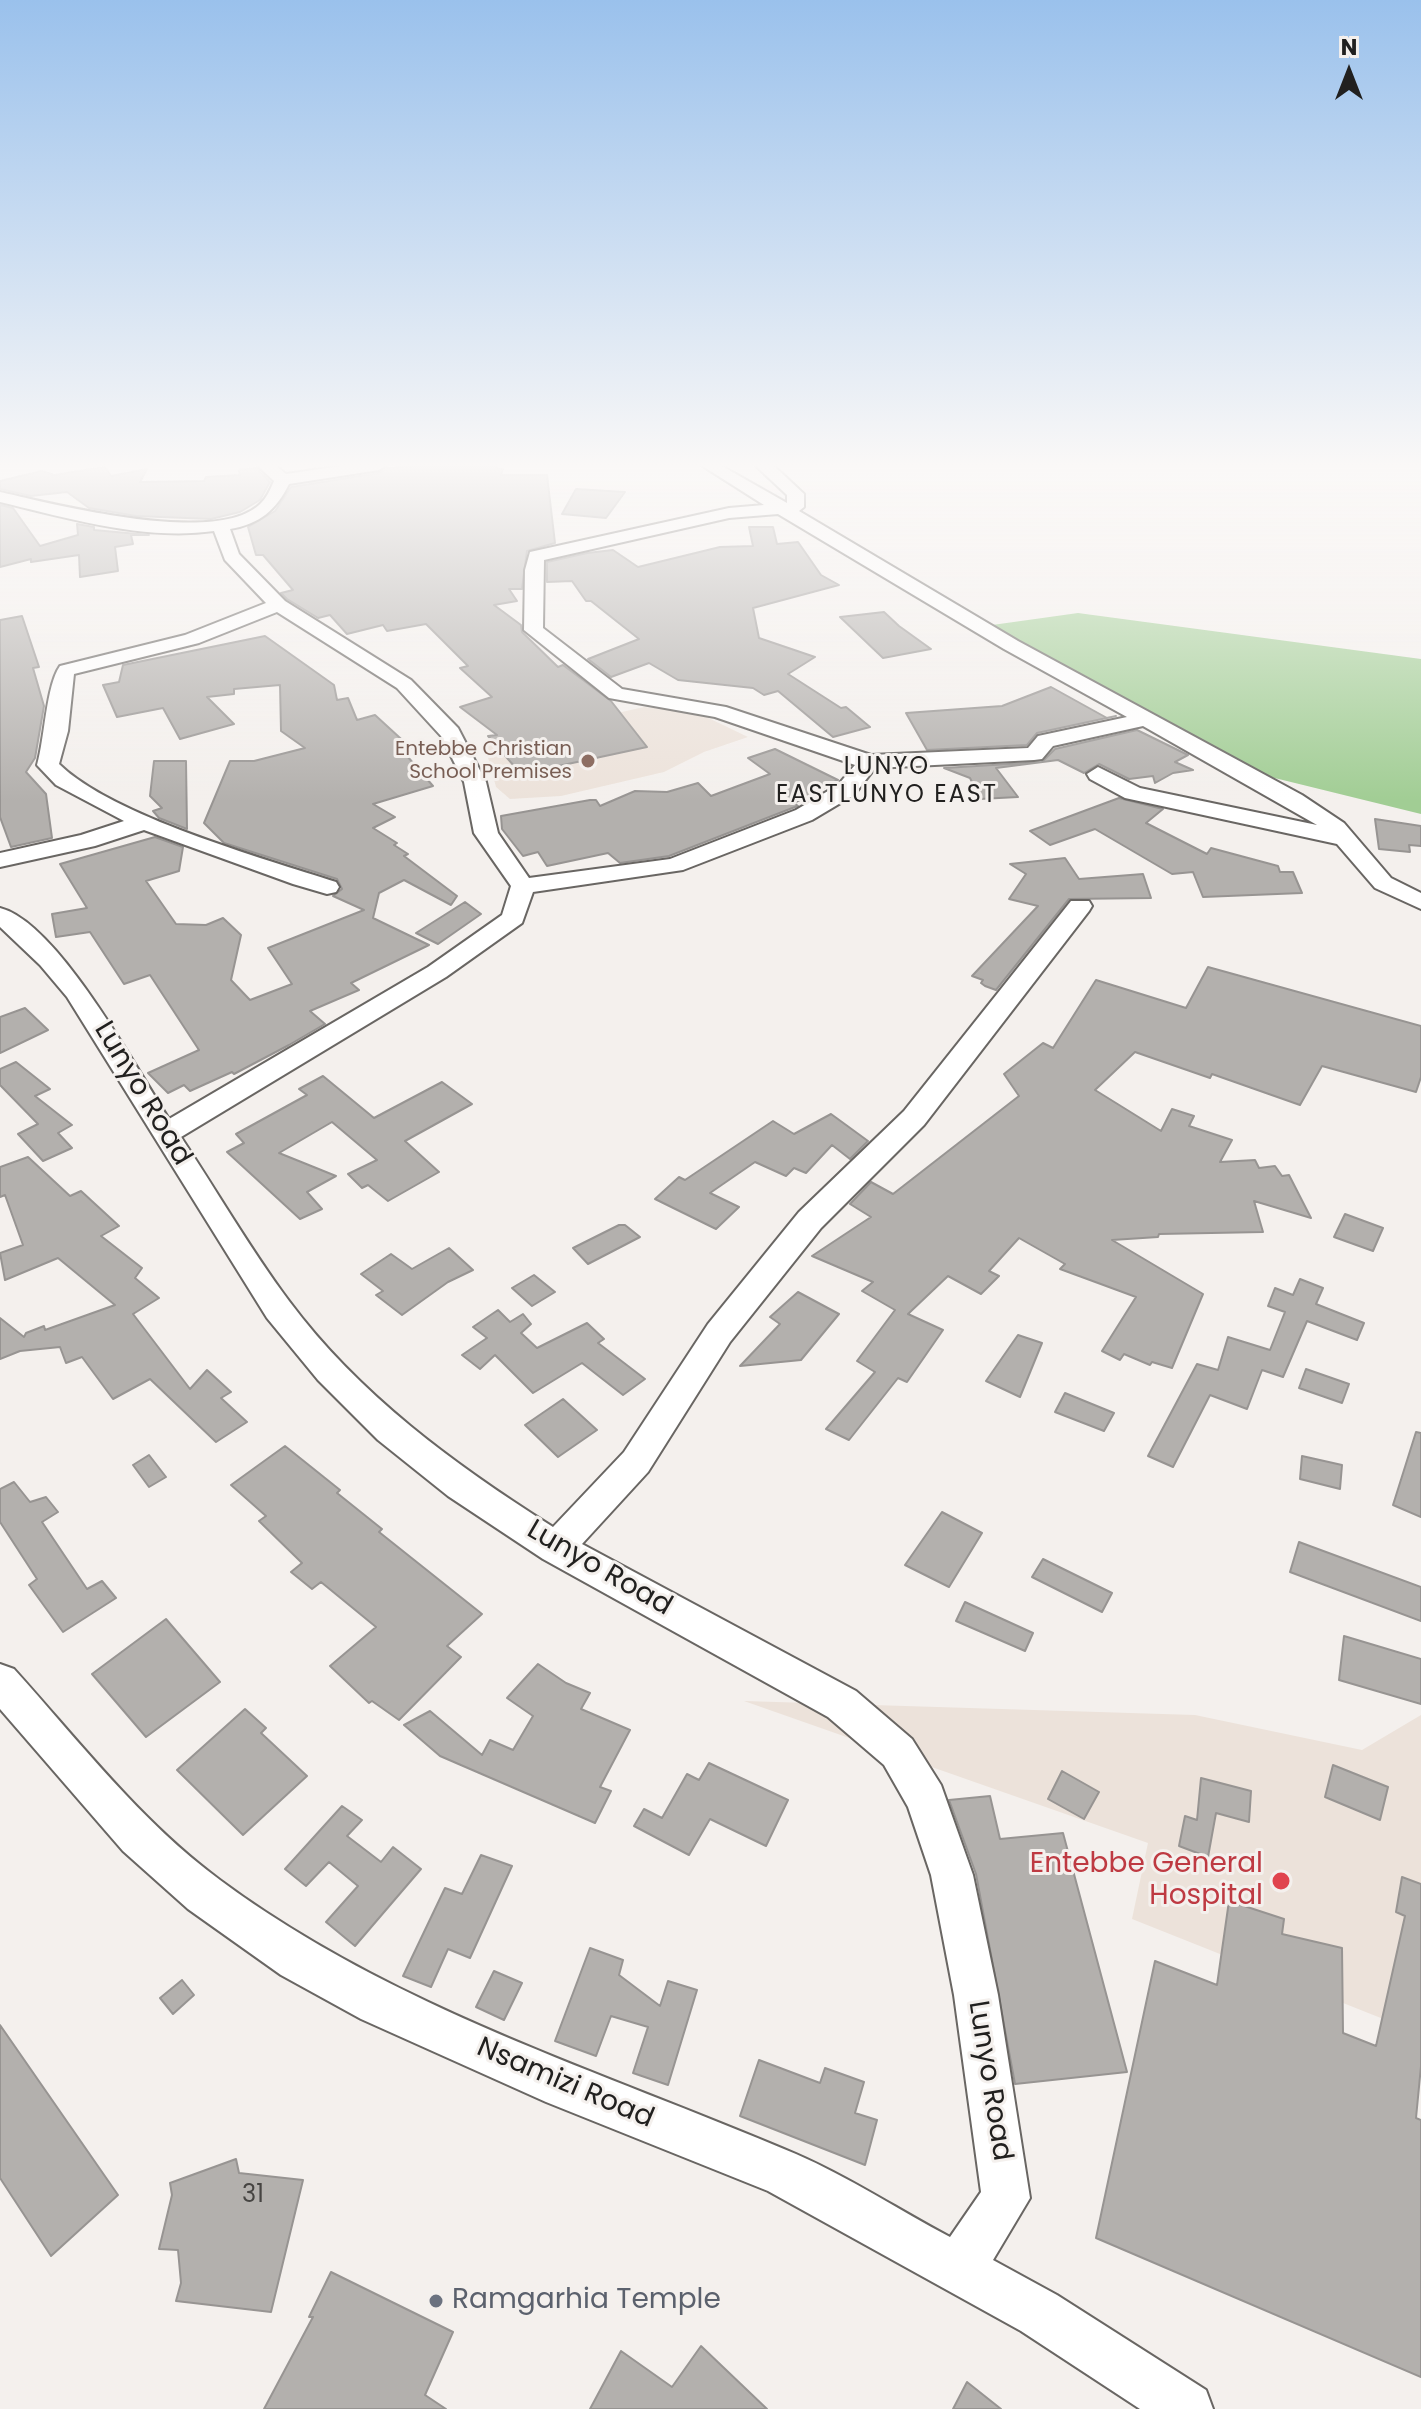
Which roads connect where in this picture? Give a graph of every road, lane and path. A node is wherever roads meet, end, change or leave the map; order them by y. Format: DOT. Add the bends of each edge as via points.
graph roads {
  1 [pos="252,577"];
  2 [pos="533,577"];
  3 [pos="896,577"];
  4 [pos="278,605"];
  5 [pos="1147,719"];
  6 [pos="869,762"];
  7 [pos="1098,774"];
  8 [pos="144,822"];
  9 [pos="1343,838"];
  10 [pos="0,860"];
  11 [pos="523,886"];
  12 [pos="327,887"];
  13 [pos="1421,902"];
  14 [pos="1080,906"];
  15 [pos="0,915"];
  16 [pos="165,1134"];
  17 [pos="556,1548"];
  18 [pos="0,1681"];
  19 [pos="957,2270"];
  20 [pos="1187,2409"];
  1 -- 4 [label="street"];
  2 -- 6 [label="street" via="534,630 616,694 719,711"];
  3 -- 5 [label="street"];
  4 -- 8 [label="street" via="192,639 67,670 61,679 48,765 52,772"];
  4 -- 11 [label="street" via="404,684 450,733 475,782 486,833"];
  5 -- 6 [label="street" via="1046,741 1034,754"];
  5 -- 9 [label="street" via="1326,819"];
  6 -- 11 [label="street" via="846,790 804,815 675,865"];
  7 -- 9 [label="street" via="1133,793"];
  8 -- 10 [label="street"];
  8 -- 12 [label="street"];
  9 -- 13 [label="street" via="1383,883"];
  11 -- 16 [label="street" via="513,918 437,972"];
  14 -- 17 [label="street" via="914,1118 810,1220 719,1333 636,1462"];
  15 -- 16 [label="street, Lunyo Road" via="71,981"];
  16 -- 17 [label="street, Lunyo Road" via="278,1310 330,1371 390,1430 460,1486"];
  17 -- 19 [label="street, Lunyo Road" via="842,1704 898,1752 926,1799 952,1875 1006,2198"];
  18 -- 19 [label="street, Nsamizi Road" via="138,1837 203,1894 297,1959 377,2003 562,2086 783,2173"];
  19 -- 20 [label="street, Nsamizi Road" via="1039,2313"];
}
